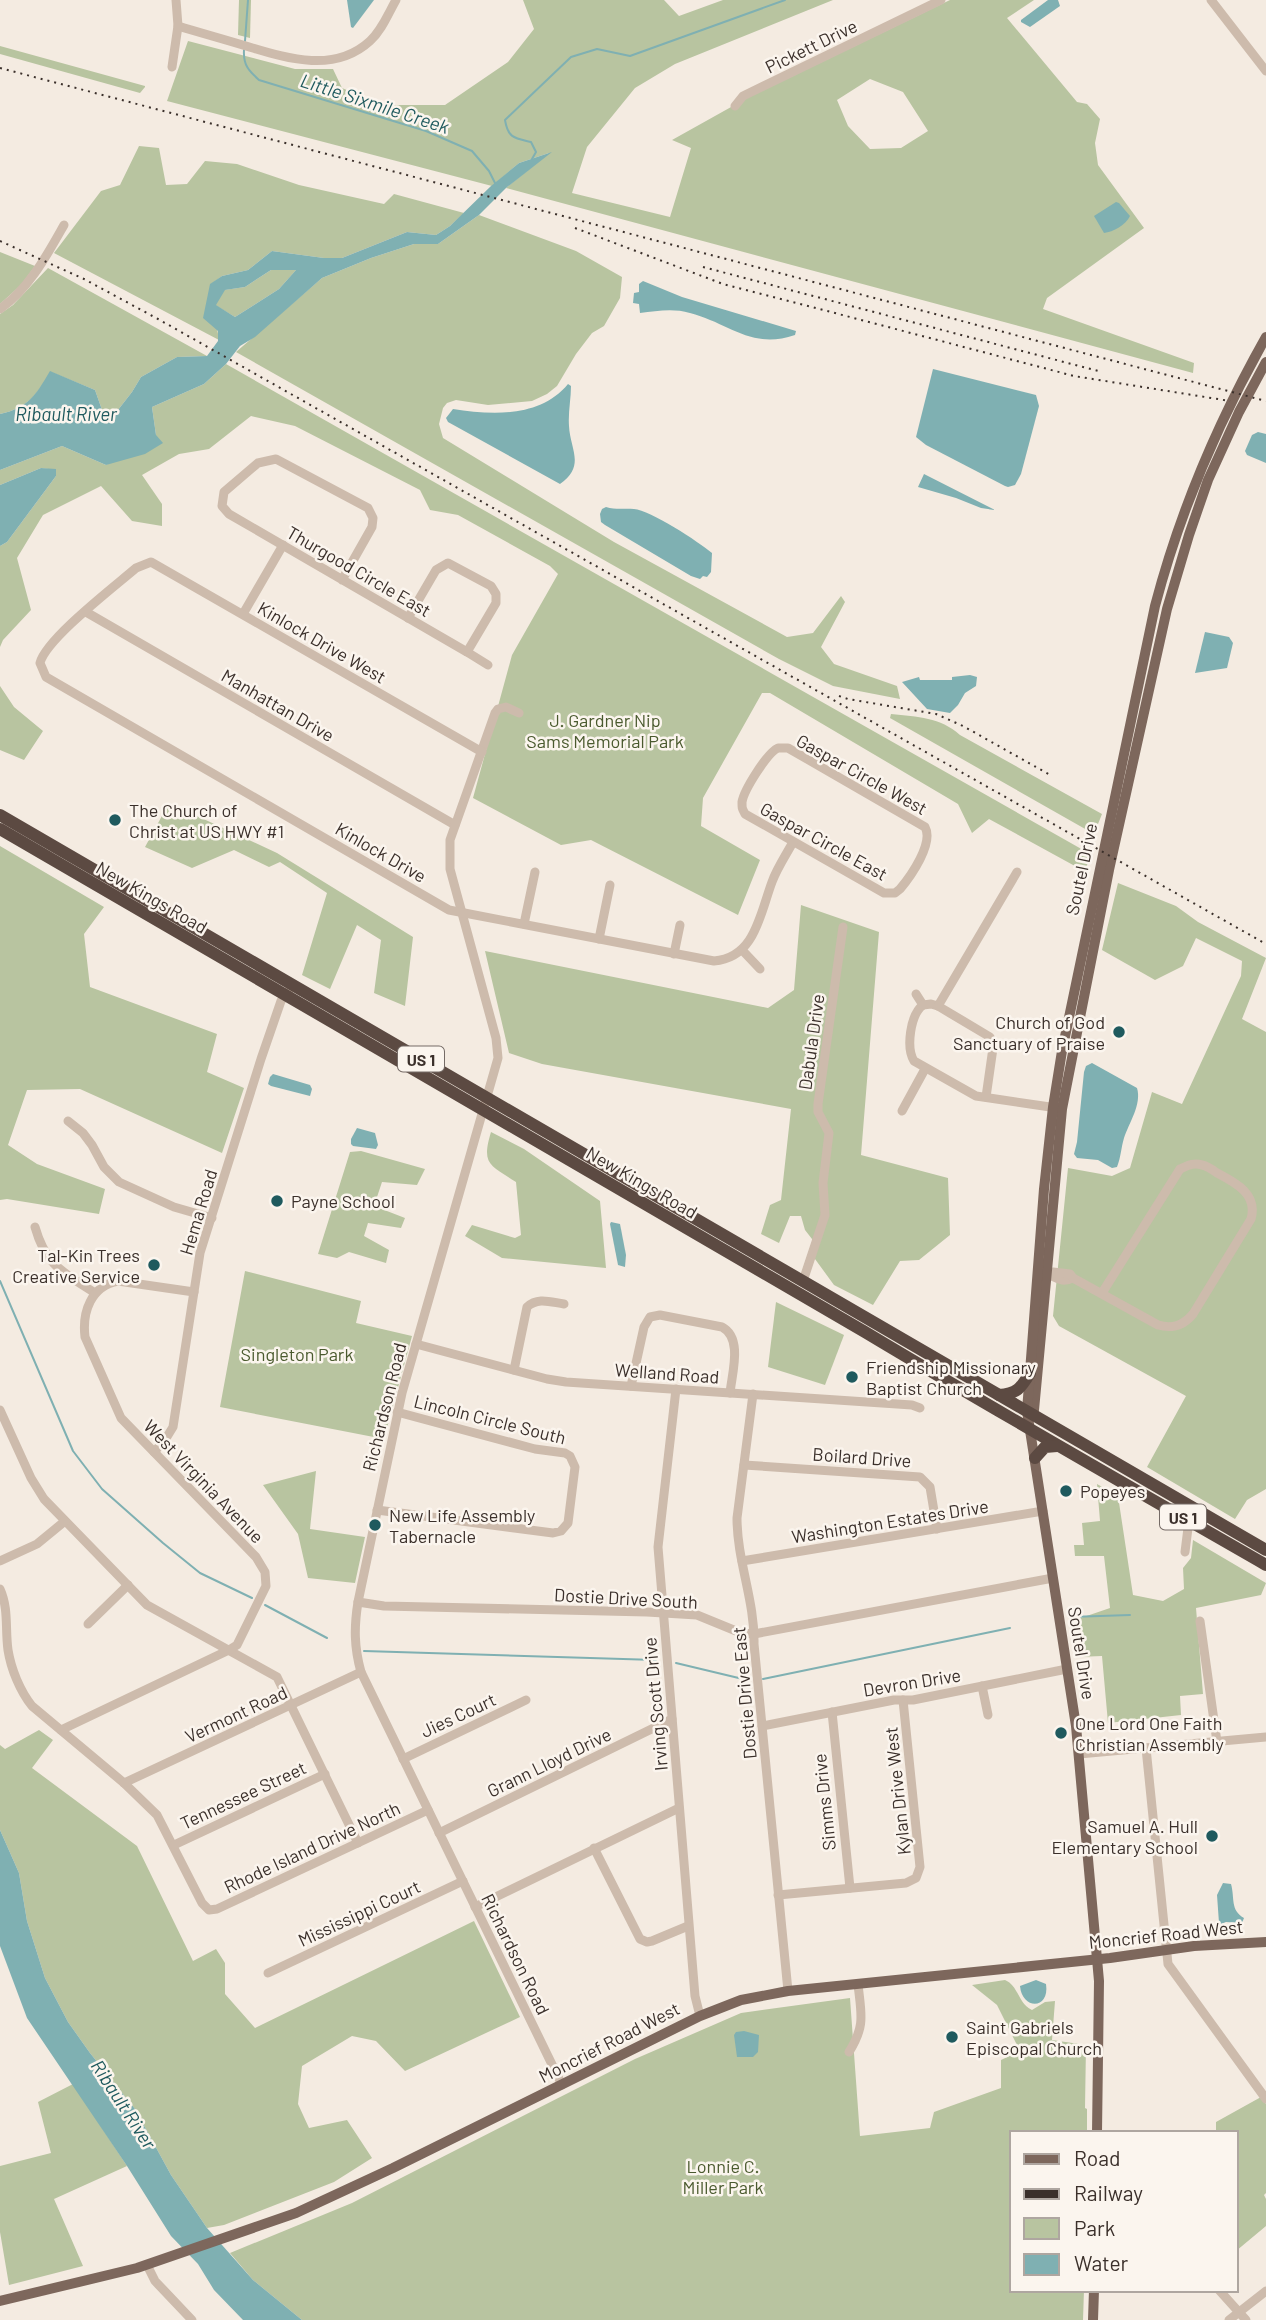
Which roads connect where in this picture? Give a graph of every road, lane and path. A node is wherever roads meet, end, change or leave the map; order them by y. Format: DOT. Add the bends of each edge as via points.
graph roads {
  1 [pos="176,0"];
  2 [pos="396,0"];
  3 [pos="941,0"];
  4 [pos="1211,0"];
  5 [pos="178,26"];
  6 [pos="172,67"];
  7 [pos="1266,71"];
  8 [pos="735,106"];
  9 [pos="64,225"];
  10 [pos="0,309"];
  11 [pos="1266,337"];
  12 [pos="1266,362"];
  13 [pos="283,545"];
  14 [pos="342,580"];
  15 [pos="86,612"];
  16 [pos="243,614"];
  17 [pos="408,618"];
  18 [pos="467,652"];
  19 [pos="488,665"];
  20 [pos="519,713"];
  21 [pos="778,748"];
  22 [pos="482,752"];
  23 [pos="0,815"];
  24 [pos="455,825"];
  25 [pos="0,830"];
  26 [pos="793,842"];
  27 [pos="535,872"];
  28 [pos="1017,872"];
  29 [pos="610,886"];
  30 [pos="895,893"];
  31 [pos="126,895"];
  32 [pos="463,913"];
  33 [pos="524,925"];
  34 [pos="680,925"];
  35 [pos="843,927"];
  36 [pos="599,939"];
  37 [pos="743,951"];
  38 [pos="674,954"];
  39 [pos="760,969"];
  40 [pos="289,990"];
  41 [pos="916,994"];
  42 [pos="923,1005"];
  43 [pos="938,1006"];
  44 [pos="925,1069"];
  45 [pos="986,1097"];
  46 [pos="486,1104"];
  47 [pos="1057,1108"];
  48 [pos="902,1111"];
  49 [pos="68,1121"];
  50 [pos="667,1210"];
  51 [pos="212,1218"];
  52 [pos="34,1227"];
  53 [pos="1044,1274"];
  54 [pos="803,1281"];
  55 [pos="194,1292"];
  56 [pos="95,1293"];
  57 [pos="1102,1293"];
  58 [pos="564,1304"];
  59 [pos="867,1326"];
  60 [pos="416,1344"];
  61 [pos="514,1370"];
  62 [pos="1030,1373"];
  63 [pos="631,1386"];
  64 [pos="676,1389"];
  65 [pos="730,1392"];
  66 [pos="753,1394"];
  67 [pos="998,1395"];
  68 [pos="920,1408"];
  69 [pos="0,1410"];
  70 [pos="397,1412"];
  71 [pos="1030,1413"];
  72 [pos="1030,1430"];
  73 [pos="1057,1446"];
  74 [pos="154,1452"];
  75 [pos="1035,1458"];
  76 [pos="744,1465"];
  77 [pos="1178,1506"];
  78 [pos="377,1510"];
  79 [pos="1043,1511"];
  80 [pos="1189,1520"];
  81 [pos="65,1521"];
  82 [pos="937,1529"];
  83 [pos="1266,1550"];
  84 [pos="1185,1552"];
  85 [pos="0,1561"];
  86 [pos="742,1561"];
  87 [pos="1266,1565"];
  88 [pos="1053,1578"];
  89 [pos="128,1585"];
  90 [pos="0,1589"];
  91 [pos="358,1602"];
  92 [pos="663,1613"];
  93 [pos="1200,1622"];
  94 [pos="88,1624"];
  95 [pos="754,1634"];
  96 [pos="229,1650"];
  97 [pos="1067,1669"];
  98 [pos="361,1672"];
  99 [pos="982,1686"];
  100 [pos="526,1700"];
  101 [pos="904,1700"];
  102 [pos="292,1706"];
  103 [pos="832,1712"];
  104 [pos="988,1715"];
  105 [pos="672,1719"];
  106 [pos="762,1726"];
  107 [pos="61,1730"];
  108 [pos="1266,1737"];
  109 [pos="1217,1742"];
  110 [pos="1146,1748"];
  111 [pos="1079,1754"];
  112 [pos="403,1759"];
  113 [pos="325,1774"];
  114 [pos="124,1783"];
  115 [pos="679,1808"];
  116 [pos="428,1810"];
  117 [pos="439,1833"];
  118 [pos="358,1843"];
  119 [pos="174,1844"];
  120 [pos="594,1848"];
  121 [pos="463,1881"];
  122 [pos="850,1888"];
  123 [pos="778,1895"];
  124 [pos="475,1907"];
  125 [pos="688,1926"];
  126 [pos="1266,1942"];
  127 [pos="1167,1950"];
  128 [pos="1098,1959"];
  129 [pos="268,1973"];
  130 [pos="858,1984"];
  131 [pos="788,1992"];
  132 [pos="700,2016"];
  133 [pos="849,2052"];
  134 [pos="562,2085"];
  135 [pos="1266,2099"];
  136 [pos="1097,2131"];
  137 [pos="148,2265"];
  138 [pos="1266,2291"];
  139 [pos="1094,2292"];
  140 [pos="1221,2292"];
  141 [pos="0,2301"];
  142 [pos="1238,2311"];
  143 [pos="192,2320"];
  144 [pos="1093,2320"];
  145 [pos="1228,2320"];
  146 [pos="1246,2320"];
  1 -- 5 [label="street"];
  2 -- 5 [label="street" via="371,40 350,54 328,60 273,54"];
  3 -- 8 [label="street, Pickett Drive" via="743,96"];
  4 -- 7 [label="street"];
  5 -- 6 [label="street"];
  9 -- 10 [label="street" via="24,286"];
  11 -- 47 [label="main road, Soutel Drive" via="1198,474 1155,606 1108,823"];
  12 -- 47 [label="main road, Soutel Drive" via="1208,480 1167,609"];
  13 -- 14 [label="street, Thurgood Circle East"];
  13 -- 14 [label="street, Thurgood Circle East" via="229,514 221,500 227,488 271,459 282,460 368,508 372,527"];
  13 -- 16 [label="street"];
  14 -- 17 [label="street, Thurgood Circle East"];
  15 -- 16 [label="street, Kinlock Drive West" via="145,563 156,564"];
  15 -- 24 [label="street, Manhattan Drive"];
  15 -- 32 [label="street, Kinlock Drive" via="46,649 40,668 46,677 449,910"];
  16 -- 22 [label="street, Kinlock Drive West"];
  17 -- 18 [label="street, Thurgood Circle East"];
  17 -- 18 [label="street" via="436,570 453,564 491,586 496,594 496,603"];
  18 -- 19 [label="street, Thurgood Circle East"];
  20 -- 22 [label="street, Richardson Road" via="498,709"];
  21 -- 26 [label="street, Gaspar Circle East" via="769,753 742,809 749,818"];
  21 -- 30 [label="street, Gaspar Circle West" via="788,748 922,824 928,844"];
  22 -- 24 [label="street, Richardson Road"];
  23 -- 31 [label="highway, New Kings Road / US 1"];
  24 -- 32 [label="street, Richardson Road" via="449,859"];
  25 -- 31 [label="highway, New Kings Road / US 1"];
  26 -- 30 [label="street, Gaspar Circle East" via="884,893"];
  26 -- 37 [label="street"];
  27 -- 33 [label="street"];
  28 -- 43 [label="street"];
  29 -- 36 [label="street"];
  31 -- 40 [label="highway, New Kings Road / US 1"];
  32 -- 33 [label="street, Kinlock Drive"];
  32 -- 46 [label="street, Richardson Road" via="498,1048"];
  33 -- 36 [label="street, Kinlock Drive"];
  34 -- 38 [label="street"];
  35 -- 54 [label="street, Dabula Drive" via="818,1104 829,1133 823,1184 825,1215"];
  36 -- 38 [label="street, Kinlock Drive"];
  37 -- 38 [label="street, Kinlock Drive" via="714,961"];
  37 -- 39 [label="street"];
  40 -- 46 [label="highway, New Kings Road / US 1"];
  40 -- 51 [label="street, Hema Road" via="257,1072"];
  41 -- 42 [label="street"];
  42 -- 43 [label="street"];
  42 -- 44 [label="street" via="914,1016 910,1050"];
  43 -- 45 [label="street" via="992,1041"];
  44 -- 45 [label="street"];
  44 -- 48 [label="street"];
  45 -- 47 [label="street"];
  46 -- 50 [label="highway, New Kings Road / US 1"];
  46 -- 60 [label="street, Richardson Road"];
  47 -- 53 [label="main road, Soutel Drive"];
  49 -- 51 [label="street" via="83,1133 119,1182"];
  50 -- 54 [label="highway, New Kings Road / US 1"];
  50 -- 59 [label="highway, New Kings Road / US 1"];
  51 -- 55 [label="street, Hema Road"];
  52 -- 56 [label="street" via="53,1264"];
  53 -- 57 [label="street" via="1070,1274"];
  53 -- 62 [label="main road, Soutel Drive"];
  53 -- 71 [label="main road, Soutel Drive"];
  54 -- 59 [label="highway, New Kings Road / US 1"];
  55 -- 56 [label="street" via="118,1281"];
  55 -- 74 [label="street, Hema Road" via="173,1427"];
  56 -- 74 [label="street, West Virginia Avenue" via="83,1324 88,1345 121,1418"];
  57 -- 57 [label="street" via="1158,1325 1172,1328 1188,1320 1251,1219 1249,1195 1202,1165 1180,1169"];
  58 -- 61 [label="street" via="541,1300 527,1307"];
  59 -- 67 [label="highway, New Kings Road / US 1"];
  59 -- 72 [label="highway, New Kings Road / US 1"];
  60 -- 61 [label="street, Welland Road"];
  60 -- 70 [label="street, Richardson Road"];
  61 -- 63 [label="street, Welland Road" via="566,1382"];
  62 -- 67 [label="highway" via="1016,1392"];
  62 -- 71 [label="main road, Soutel Drive"];
  63 -- 64 [label="street, Welland Road"];
  63 -- 65 [label="street" via="643,1327 660,1315 722,1327 733,1336"];
  64 -- 65 [label="street, Welland Road"];
  64 -- 92 [label="street, Irving Scott Drive" via="658,1538"];
  65 -- 66 [label="street, Welland Road"];
  66 -- 68 [label="street, Welland Road"];
  66 -- 76 [label="street, Dostie Drive East"];
  67 -- 71 [label="highway, New Kings Road / US 1"];
  69 -- 81 [label="street" via="37,1489"];
  70 -- 78 [label="street, Richardson Road"];
  70 -- 78 [label="street, Lincoln Circle South" via="565,1453 575,1467 568,1523 553,1533"];
  71 -- 72 [label="main road, Soutel Drive"];
  71 -- 77 [label="highway, New Kings Road / US 1"];
  72 -- 73 [label="highway, New Kings Road / US 1"];
  72 -- 75 [label="main road, Soutel Drive"];
  73 -- 75 [label="highway" via="1045,1447"];
  73 -- 77 [label="highway, New Kings Road / US 1"];
  74 -- 96 [label="street, West Virginia Avenue" via="256,1557 265,1572 262,1596 237,1644"];
  75 -- 79 [label="main road, Soutel Drive"];
  76 -- 82 [label="street, Boilard Drive" via="920,1477 930,1486"];
  76 -- 86 [label="street, Dostie Drive East" via="737,1518"];
  77 -- 80 [label="highway, New Kings Road / US 1"];
  77 -- 83 [label="highway, New Kings Road / US 1"];
  78 -- 91 [label="street, Richardson Road"];
  79 -- 82 [label="street, Washington Estates Drive"];
  79 -- 88 [label="main road, Soutel Drive"];
  80 -- 84 [label="street"];
  80 -- 87 [label="highway, New Kings Road / US 1"];
  81 -- 85 [label="street" via="37,1544"];
  81 -- 89 [label="street"];
  82 -- 86 [label="street, Washington Estates Drive"];
  86 -- 95 [label="street, Dostie Drive East"];
  88 -- 95 [label="street, Dostie Drive South"];
  88 -- 97 [label="main road, Soutel Drive"];
  89 -- 94 [label="street"];
  89 -- 96 [label="street" via="156,1611"];
  90 -- 107 [label="street" via="6,1606 10,1659 24,1695"];
  91 -- 92 [label="street, Dostie Drive South"];
  91 -- 98 [label="street, Richardson Road" via="354,1642"];
  92 -- 95 [label="street, Dostie Drive South" via="697,1615"];
  92 -- 105 [label="street, Irving Scott Drive"];
  93 -- 109 [label="street"];
  95 -- 106 [label="street, Dostie Drive East"];
  96 -- 102 [label="street" via="277,1677"];
  96 -- 107 [label="street, West Virginia Avenue"];
  97 -- 99 [label="street, Devron Drive"];
  97 -- 111 [label="main road, Soutel Drive"];
  98 -- 102 [label="street, Vermont Road"];
  98 -- 112 [label="street, Richardson Road"];
  99 -- 101 [label="street, Devron Drive"];
  99 -- 104 [label="street"];
  100 -- 112 [label="street, Jies Court"];
  101 -- 103 [label="street, Devron Drive"];
  101 -- 122 [label="street, Kylan Drive West" via="920,1867 916,1878 905,1883"];
  102 -- 113 [label="street"];
  102 -- 114 [label="street, Vermont Road"];
  103 -- 106 [label="street, Devron Drive"];
  103 -- 122 [label="street, Simms Drive"];
  105 -- 115 [label="street, Irving Scott Drive"];
  105 -- 117 [label="street, Grann Lloyd Drive"];
  106 -- 123 [label="street, Dostie Drive East"];
  107 -- 114 [label="street"];
  108 -- 109 [label="street"];
  109 -- 110 [label="street"];
  110 -- 111 [label="street"];
  110 -- 127 [label="street"];
  111 -- 128 [label="main road, Soutel Drive"];
  112 -- 116 [label="street, Richardson Road"];
  113 -- 118 [label="street"];
  113 -- 119 [label="street, Tennessee Street"];
  114 -- 119 [label="street" via="157,1815"];
  115 -- 120 [label="street"];
  115 -- 125 [label="street, Irving Scott Drive"];
  116 -- 117 [label="street, Richardson Road"];
  116 -- 118 [label="street, Rhode Island Drive North"];
  117 -- 121 [label="street, Richardson Road"];
  118 -- 119 [label="street, Rhode Island Drive North" via="209,1910"];
  120 -- 124 [label="street"];
  120 -- 125 [label="street" via="642,1946"];
  121 -- 124 [label="street, Richardson Road"];
  121 -- 129 [label="street, Mississippi Court"];
  122 -- 123 [label="street"];
  123 -- 131 [label="street, Dostie Drive East"];
  124 -- 134 [label="street, Richardson Road"];
  125 -- 132 [label="street, Irving Scott Drive"];
  126 -- 127 [label="main road, Moncrief Road West"];
  127 -- 128 [label="main road, Moncrief Road West"];
  127 -- 135 [label="street" via="1168,1964"];
  128 -- 130 [label="main road, Moncrief Road West"];
  128 -- 136 [label="main road, Soutel Drive"];
  130 -- 131 [label="main road, Moncrief Road West"];
  130 -- 133 [label="street" via="862,2022"];
  131 -- 132 [label="main road, Moncrief Road West" via="741,2000"];
  132 -- 134 [label="main road, Moncrief Road West"];
  134 -- 137 [label="main road, Moncrief Road West" via="348,2189 264,2225"];
  137 -- 141 [label="main road, Moncrief Road West"];
  137 -- 143 [label="street" via="155,2281"];
  138 -- 142 [label="street"];
  139 -- 144 [label="main road"];
  140 -- 142 [label="street"];
  142 -- 145 [label="street"];
  142 -- 146 [label="street"];
}
